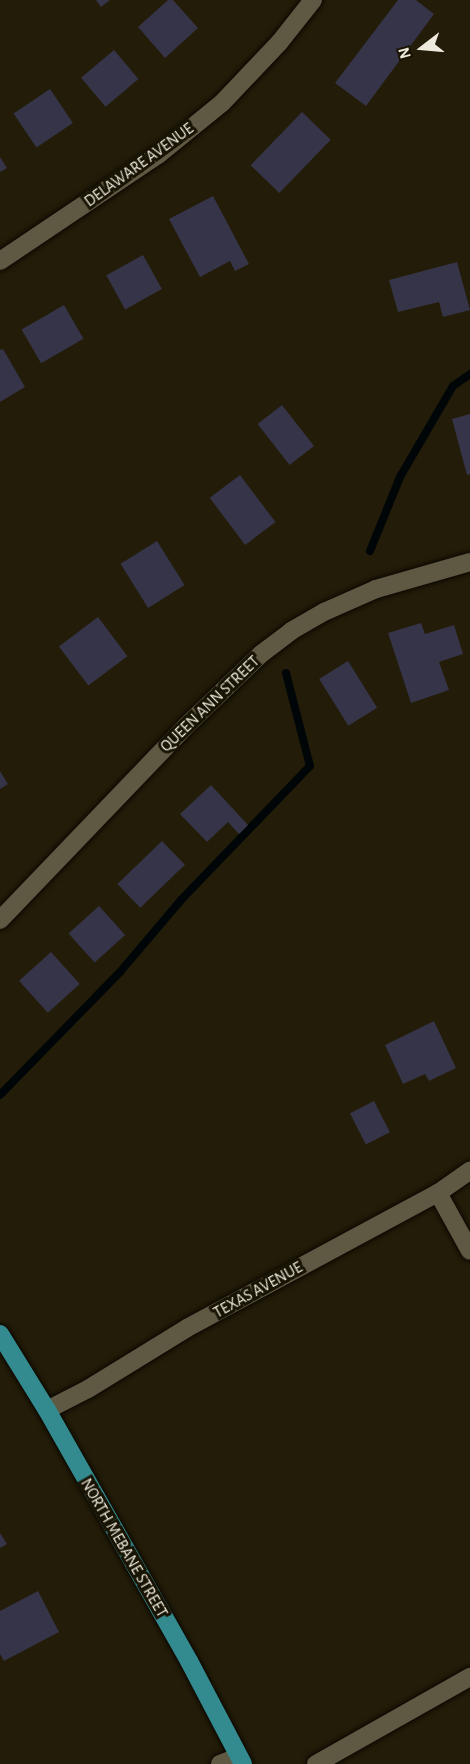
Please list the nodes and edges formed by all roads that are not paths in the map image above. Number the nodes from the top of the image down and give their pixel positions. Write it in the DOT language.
graph roads {
  1 [pos="313,0"];
  2 [pos="0,261"];
  3 [pos="470,562"];
  4 [pos="0,920"];
  5 [pos="470,1171"];
  6 [pos="438,1193"];
  7 [pos="470,1251"];
  8 [pos="0,1334"];
  9 [pos="47,1410"];
  10 [pos="470,1677"];
  11 [pos="241,1760"];
  12 [pos="220,1764"];
  13 [pos="316,1764"];
  1 -- 2 [label="street, DELAWARE AVENUE"];
  3 -- 4 [label="street, QUEEN ANN STREET"];
  5 -- 6 [label="street, TEXAS AVENUE"];
  6 -- 7 [label="street"];
  6 -- 9 [label="street, TEXAS AVENUE"];
  8 -- 9 [label="main road, NORTH MEBANE STREET"];
  9 -- 11 [label="main road, NORTH MEBANE STREET"];
  10 -- 13 [label="street"];
  11 -- 12 [label="street"];
}
